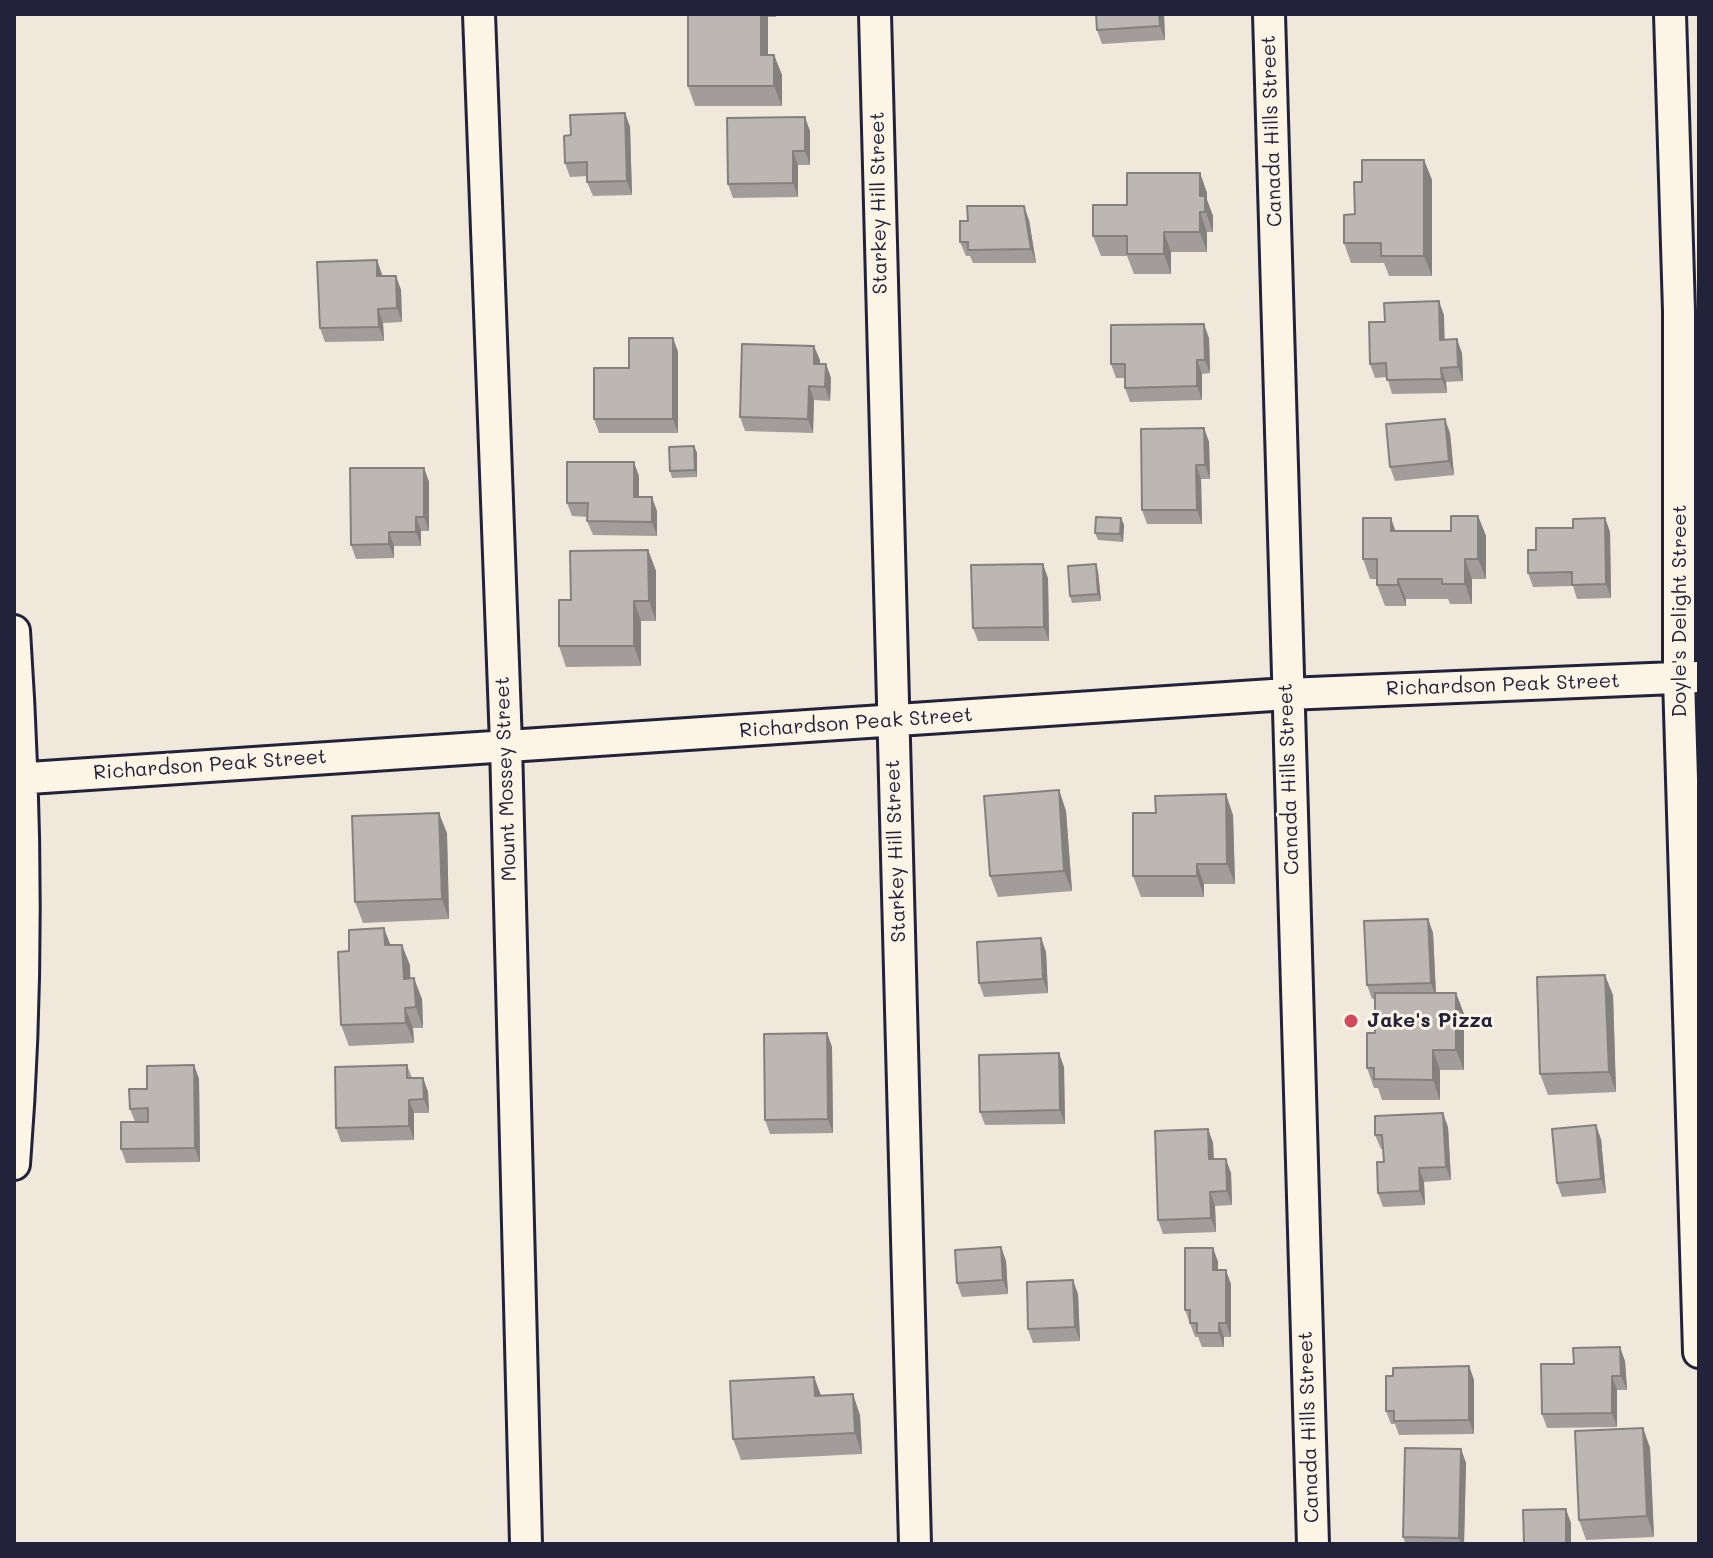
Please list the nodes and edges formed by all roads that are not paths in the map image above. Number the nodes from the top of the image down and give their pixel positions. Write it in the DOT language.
graph roads {
  1 [pos="479,14"];
  2 [pos="875,14"];
  3 [pos="1269,14"];
  4 [pos="1670,14"];
  5 [pos="14,631"];
  6 [pos="1689,678"];
  7 [pos="1287,694"];
  8 [pos="893,721"];
  9 [pos="506,744"];
  10 [pos="19,779"];
  11 [pos="14,1164"];
  12 [pos="1699,1352"];
  13 [pos="526,1544"];
  14 [pos="915,1544"];
  15 [pos="1313,1544"];
  1 -- 9 [label="street, Mount Mossey Street"];
  2 -- 8 [label="street, Starkey Hill Street"];
  3 -- 7 [label="street, Canada Hills Street"];
  4 -- 6 [label="street, Doyle's Delight Street"];
  5 -- 10 [label="street"];
  6 -- 7 [label="street, Richardson Peak Street"];
  6 -- 12 [label="street, Doyle's Delight Street"];
  7 -- 8 [label="street, Richardson Peak Street"];
  7 -- 15 [label="street, Canada Hills Street"];
  8 -- 9 [label="street, Richardson Peak Street"];
  8 -- 14 [label="street, Starkey Hill Street"];
  9 -- 10 [label="street, Richardson Peak Street"];
  9 -- 13 [label="street, Mount Mossey Street"];
  10 -- 11 [label="street"];
}
